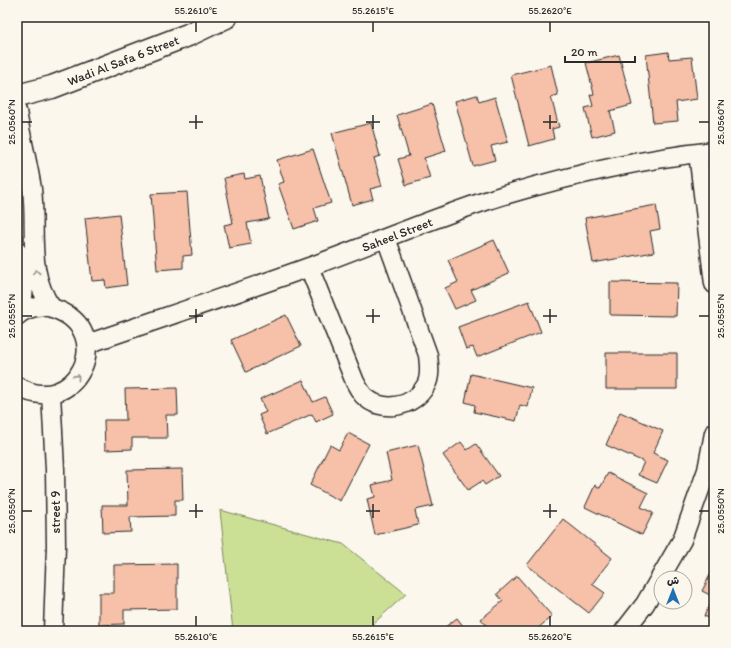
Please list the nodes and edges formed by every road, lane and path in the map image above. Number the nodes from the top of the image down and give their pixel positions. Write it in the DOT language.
graph roads {
  1 [pos="226,17"];
  2 [pos="17,96"];
  3 [pos="17,111"];
  4 [pos="19,137"];
  5 [pos="706,152"];
  6 [pos="386,238"];
  7 [pos="22,249"];
  8 [pos="309,267"];
  9 [pos="714,284"];
  10 [pos="52,308"];
  11 [pos="19,314"];
  12 [pos="87,344"];
  13 [pos="17,386"];
  14 [pos="51,394"];
  15 [pos="714,433"];
  16 [pos="53,631"];
  17 [pos="624,631"];
  1 -- 2 [label="street, Wadi Al Safa 6 Street"];
  3 -- 4 [label="street"];
  4 -- 7 [label="street"];
  5 -- 6 [label="street, Saheel Street"];
  5 -- 9 [label="street"];
  6 -- 8 [label="street, Saheel Street"];
  6 -- 8 [label="street"];
  10 -- 7 [label="street, one-way"];
  7 -- 11 [label="street"];
  8 -- 12 [label="street, Saheel Street"];
  10 -- 11 [label="street"];
  10 -- 12 [label="street"];
  14 -- 12 [label="street, one-way"];
  13 -- 14 [label="street"];
  14 -- 16 [label="street, street 9"];
  15 -- 17 [label="street"];
}
